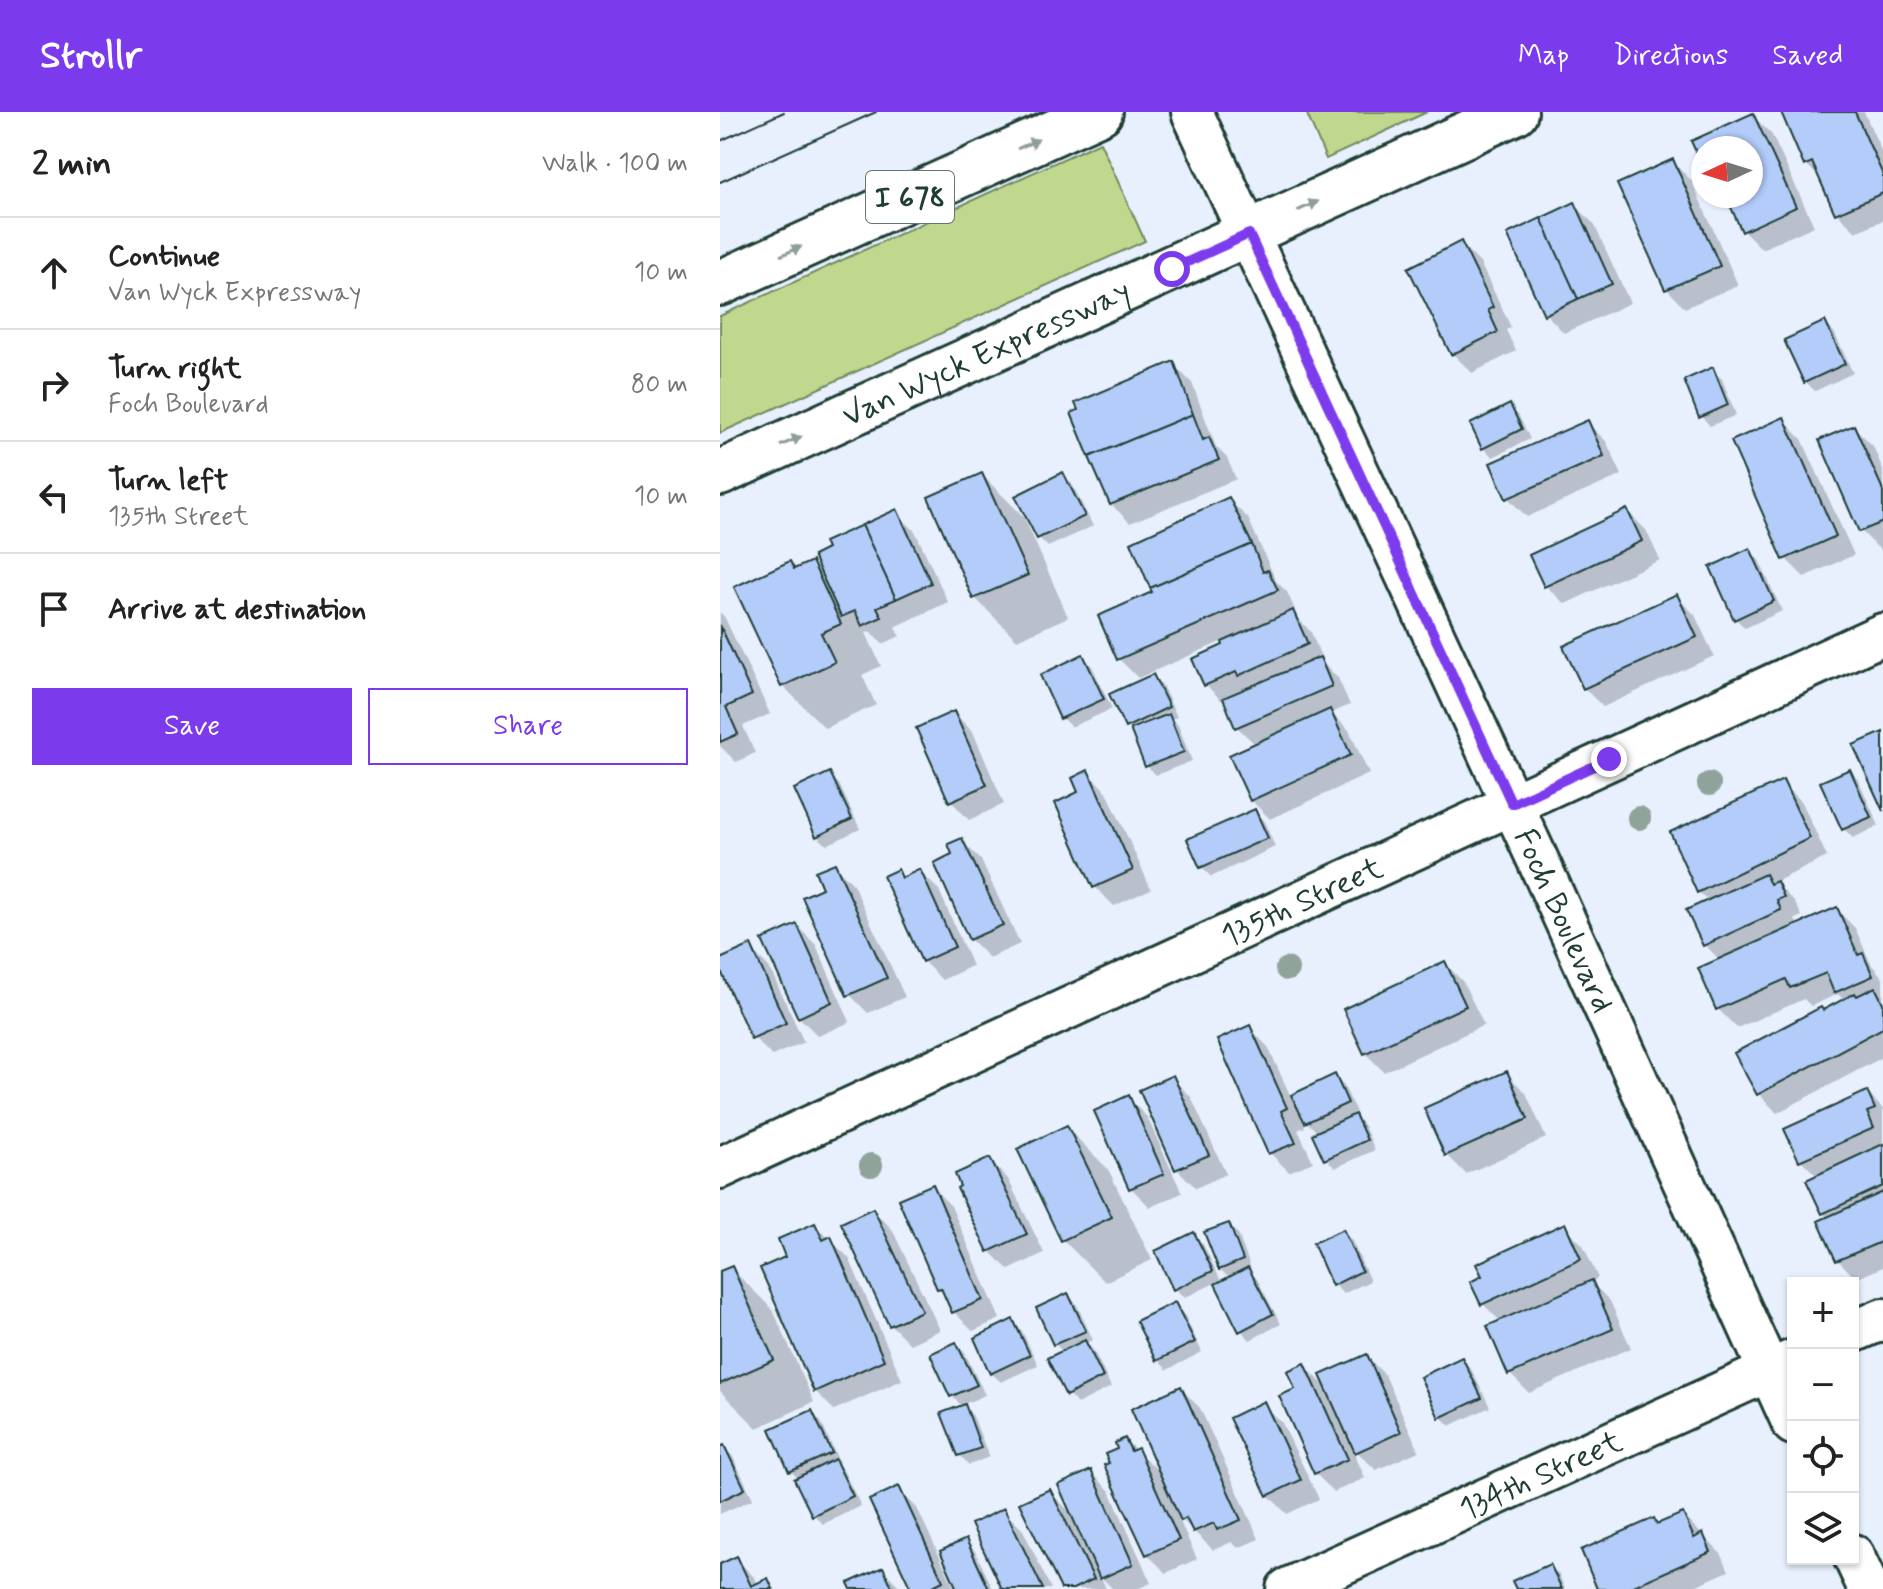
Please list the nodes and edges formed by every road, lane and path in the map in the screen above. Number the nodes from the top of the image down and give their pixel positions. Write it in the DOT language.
graph roads {
  1 [pos="1100,112"];
  2 [pos="1192,112"];
  3 [pos="1515,112"];
  4 [pos="1249,234"];
  5 [pos="720,283"];
  6 [pos="720,473"];
  7 [pos="1883,634"];
  8 [pos="1512,804"];
  9 [pos="720,1168"];
  10 [pos="1883,1319"];
  11 [pos="1859,1329"];
  12 [pos="1781,1365"];
  13 [pos="1792,1421"];
  14 [pos="1858,1565"];
  15 [pos="1287,1589"];
  16 [pos="1869,1589"];
  5 -- 1 [label="main road, I 678, one-way"];
  2 -- 4 [label="street, Foch Boulevard"];
  4 -- 3 [label="main road, Van Wyck Expressway, one-way"];
  6 -- 4 [label="main road, Van Wyck Expressway, one-way"];
  4 -- 8 [label="street, Foch Boulevard"];
  7 -- 8 [label="street, 135th Street"];
  8 -- 9 [label="street, 135th Street"];
  8 -- 12 [label="street, Foch Boulevard"];
  10 -- 11 [label="street"];
  12 -- 13 [label="street, Foch Boulevard"];
  12 -- 15 [label="street, 134th Street"];
  14 -- 16 [label="street"];
}
